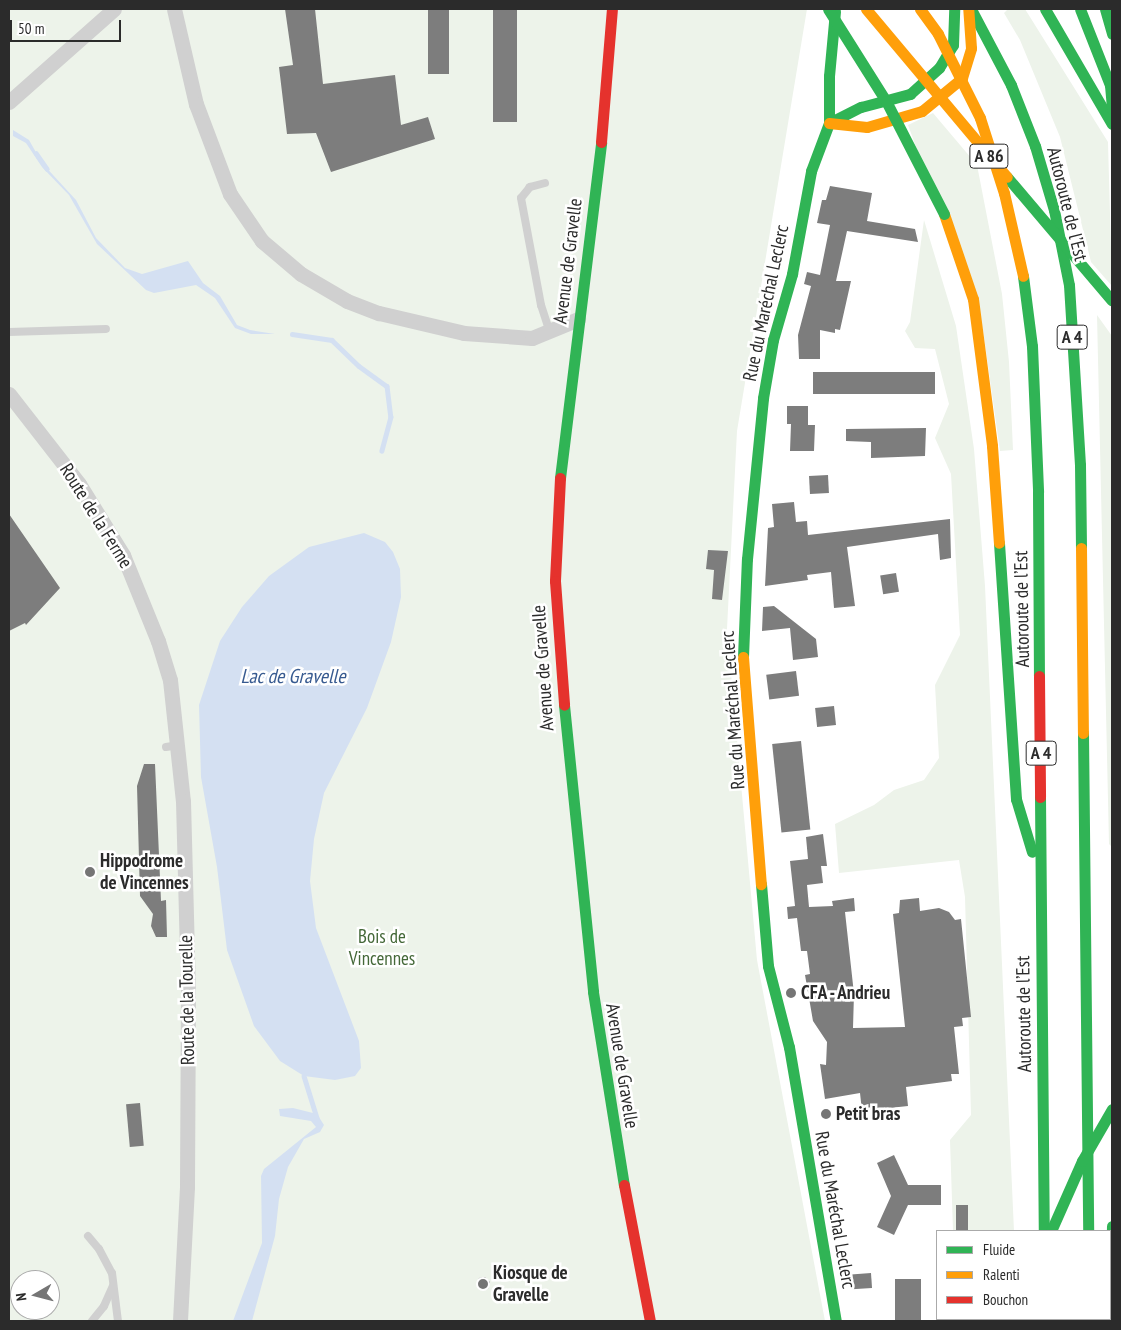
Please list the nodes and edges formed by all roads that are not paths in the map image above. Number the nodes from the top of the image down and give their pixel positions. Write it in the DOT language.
graph roads {
  1 [pos="114,9"];
  2 [pos="174,9"];
  3 [pos="612,9"];
  4 [pos="828,9"];
  5 [pos="836,9"];
  6 [pos="866,9"];
  7 [pos="920,9"];
  8 [pos="954,9"];
  9 [pos="970,9"];
  10 [pos="1045,9"];
  11 [pos="1080,9"];
  12 [pos="1105,9"];
  13 [pos="1112,34"];
  14 [pos="9,102"];
  15 [pos="1112,110"];
  16 [pos="829,123"];
  17 [pos="1112,124"];
  18 [pos="545,183"];
  19 [pos="1112,301"];
  20 [pos="578,319"];
  21 [pos="106,329"];
  22 [pos="9,332"];
  23 [pos="550,332"];
  24 [pos="9,394"];
  25 [pos="170,680"];
  26 [pos="1039,874"];
  27 [pos="1112,1109"];
  28 [pos="1112,1226"];
  29 [pos="1044,1230"];
  30 [pos="1051,1230"];
  31 [pos="1088,1230"];
  32 [pos="88,1236"];
  33 [pos="1111,1274"];
  34 [pos="114,1284"];
  35 [pos="92,1321"];
  36 [pos="118,1321"];
  37 [pos="180,1321"];
  38 [pos="650,1321"];
  39 [pos="836,1321"];
  1 -- 14 [label="street"];
  2 -- 23 [label="street"];
  3 -- 20 [label="main road, Avenue de Gravelle"];
  4 -- 26 [label="main road, bridge"];
  5 -- 16 [label="main road, Rue du Maréchal Leclerc"];
  6 -- 19 [label="main road, A 86, bridge"];
  7 -- 26 [label="main road, Autoroute de l’Est / A 4, bridge"];
  8 -- 16 [label="main road"];
  9 -- 16 [label="main road"];
  9 -- 31 [label="main road, Autoroute de l’Est / A 4"];
  10 -- 17 [label="main road"];
  11 -- 15 [label="main road"];
  12 -- 13 [label="main road"];
  16 -- 39 [label="main road, Rue du Maréchal Leclerc"];
  18 -- 23 [label="lane"];
  20 -- 23 [label="street"];
  20 -- 38 [label="main road, Avenue de Gravelle"];
  21 -- 22 [label="lane"];
  24 -- 25 [label="street, Route de la Ferme"];
  25 -- 37 [label="street, Route de la Tourelle"];
  26 -- 29 [label="main road, Autoroute de l’Est / A 4"];
  27 -- 30 [label="main road, bridge"];
  28 -- 33 [label="main road"];
  32 -- 34 [label="lane"];
  34 -- 35 [label="lane"];
  34 -- 36 [label="lane"];
}
